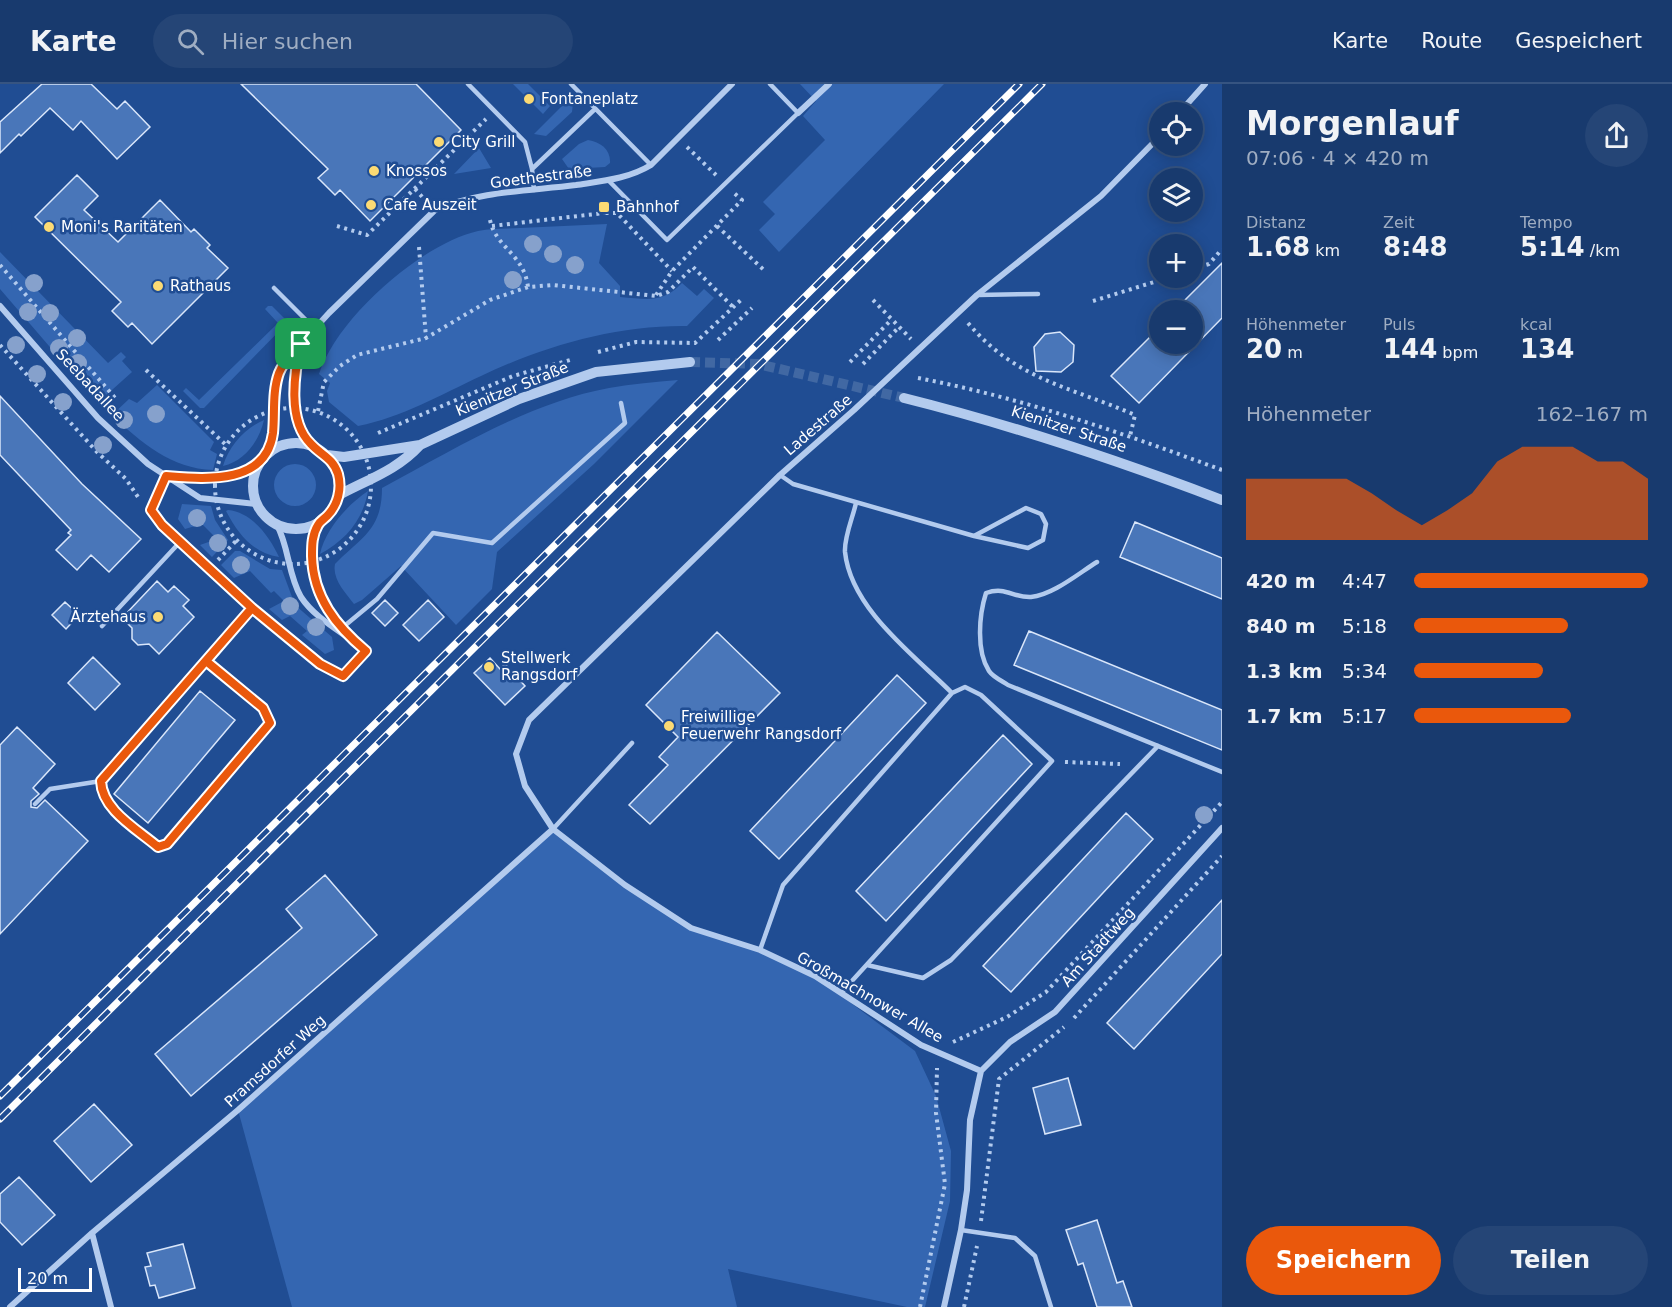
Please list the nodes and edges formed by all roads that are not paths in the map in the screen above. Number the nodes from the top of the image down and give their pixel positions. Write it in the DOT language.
graph roads {
  1 [pos="468,84"];
  2 [pos="571,84"];
  3 [pos="732,84"];
  4 [pos="770,84"];
  5 [pos="829,84"];
  6 [pos="1205,84"];
  7 [pos="1189,102"];
  8 [pos="596,109"];
  9 [pos="798,113"];
  10 [pos="1149,146"];
  11 [pos="651,165"];
  12 [pos="532,169"];
  13 [pos="609,181"];
  14 [pos="534,190"];
  15 [pos="274,288"];
  16 [pos="1038,294"];
  17 [pos="977,295"];
  18 [pos="0,306"];
  19 [pos="314,328"];
  20 [pos="301,344"];
  21 [pos="690,362"];
  22 [pos="904,398"];
  23 [pos="621,403"];
  24 [pos="312,445"];
  25 [pos="420,445"];
  26 [pos="268,453"];
  27 [pos="327,455"];
  28 [pos="259,464"];
  29 [pos="780,475"];
  30 [pos="166,476"];
  31 [pos="339,495"];
  32 [pos="1222,500"];
  33 [pos="856,503"];
  34 [pos="256,504"];
  35 [pos="319,523"];
  36 [pos="277,525"];
  37 [pos="974,536"];
  38 [pos="180,542"];
  39 [pos="1097,562"];
  40 [pos="252,608"];
  41 [pos="102,626"];
  42 [pos="342,628"];
  43 [pos="347,635"];
  44 [pos="366,651"];
  45 [pos="206,661"];
  46 [pos="952,693"];
  47 [pos="632,743"];
  48 [pos="1158,746"];
  49 [pos="516,754"];
  50 [pos="1222,772"];
  51 [pos="101,781"];
  52 [pos="35,804"];
  53 [pos="1222,828"];
  54 [pos="553,829"];
  55 [pos="760,950"];
  56 [pos="867,965"];
  57 [pos="840,993"];
  58 [pos="981,1071"];
  59 [pos="961,1230"];
  60 [pos="92,1233"];
  61 [pos="10,1307"];
  62 [pos="111,1307"];
  63 [pos="944,1307"];
  64 [pos="1051,1307"];
  1 -- 12 [label="lane"];
  2 -- 8 [label="lane"];
  3 -- 11 [label="street, Goethestraße"];
  4 -- 9 [label="lane"];
  5 -- 9 [label="street"];
  6 -- 7 [label="street"];
  8 -- 11 [label="lane"];
  8 -- 12 [label="lane"];
  9 -- 13 [label="lane"];
  10 -- 17 [label="street, Ladestraße"];
  11 -- 13 [label="street, Goethestraße"];
  12 -- 14 [label="lane"];
  13 -- 14 [label="street, Goethestraße"];
  14 -- 19 [label="street, Goethestraße"];
  15 -- 19 [label="lane"];
  16 -- 17 [label="lane"];
  17 -- 29 [label="street, Ladestraße"];
  18 -- 30 [label="street, Seebadallee"];
  19 -- 20 [label="street, Goethestraße"];
  20 -- 24 [label="street"];
  20 -- 26 [label="street, Goethestraße"];
  21 -- 25 [label="street, Kienitzer Straße"];
  22 -- 32 [label="street, Kienitzer Straße"];
  23 -- 42 [label="lane"];
  24 -- 26 [label="street"];
  24 -- 27 [label="street"];
  25 -- 27 [label="street, Kienitzer Straße"];
  25 -- 31 [label="street, Kienitzer Straße"];
  26 -- 28 [label="street"];
  27 -- 31 [label="street"];
  28 -- 30 [label="street"];
  28 -- 34 [label="street"];
  29 -- 33 [label="lane"];
  29 -- 49 [label="street, Ladestraße"];
  30 -- 34 [label="street, Seebadallee"];
  30 -- 38 [label="lane"];
  31 -- 35 [label="street"];
  33 -- 37 [label="lane"];
  33 -- 46 [label="lane"];
  34 -- 36 [label="street"];
  35 -- 36 [label="street"];
  35 -- 42 [label="street"];
  36 -- 43 [label="street"];
  37 -- 37 [label="lane"];
  38 -- 40 [label="lane"];
  38 -- 41 [label="lane"];
  39 -- 48 [label="lane"];
  40 -- 44 [label="lane"];
  40 -- 45 [label="lane"];
  42 -- 43 [label="street"];
  43 -- 44 [label="street"];
  45 -- 51 [label="lane"];
  45 -- 51 [label="lane"];
  46 -- 55 [label="lane"];
  46 -- 56 [label="lane"];
  47 -- 54 [label="lane"];
  48 -- 50 [label="lane"];
  48 -- 56 [label="lane"];
  49 -- 54 [label="street, Großmachnower Allee"];
  51 -- 52 [label="lane"];
  53 -- 58 [label="street, Am Stadtweg"];
  54 -- 55 [label="street, Großmachnower Allee"];
  54 -- 60 [label="street, Pramsdorfer Weg"];
  55 -- 57 [label="street, Großmachnower Allee"];
  56 -- 57 [label="lane"];
  57 -- 58 [label="street, Großmachnower Allee"];
  58 -- 59 [label="street"];
  59 -- 63 [label="street"];
  59 -- 64 [label="lane"];
  60 -- 61 [label="street, Pramsdorfer Weg"];
  60 -- 62 [label="street"];
}
